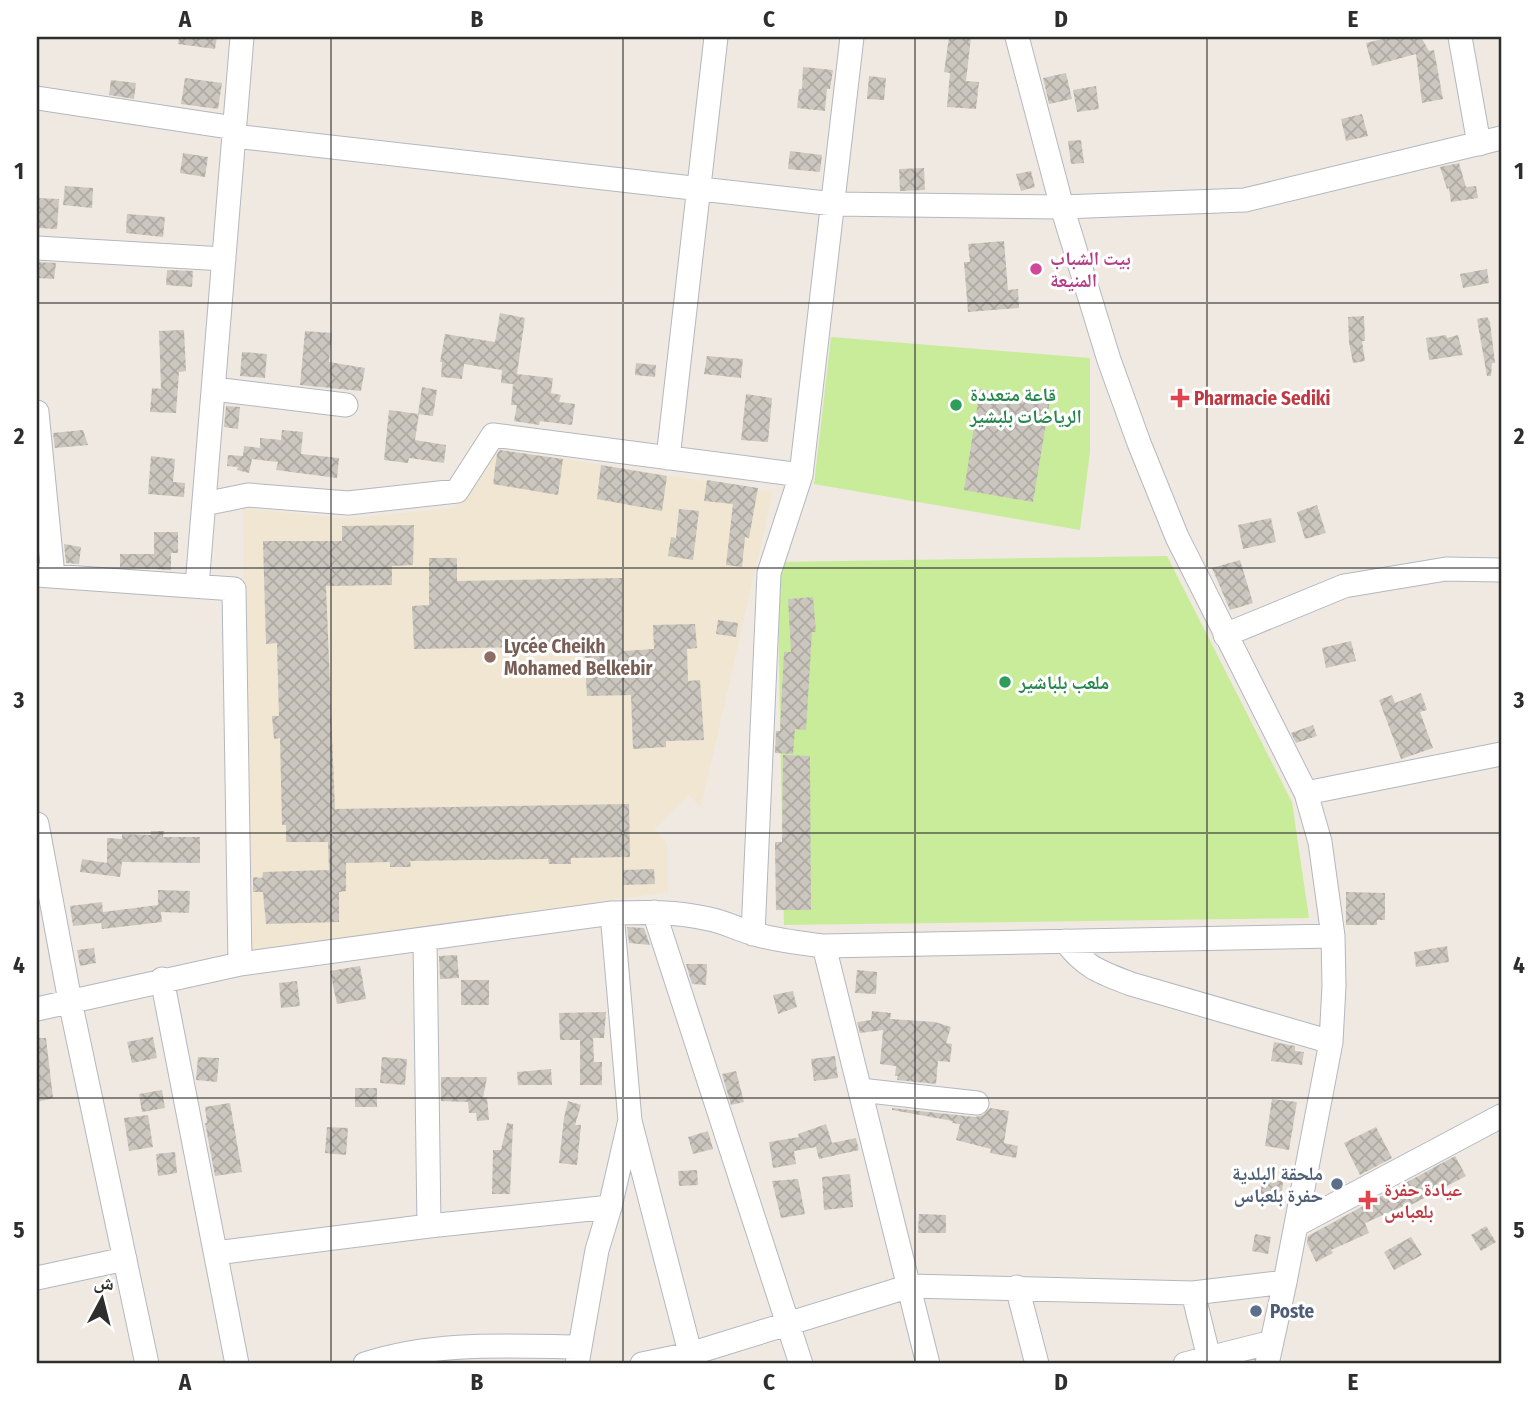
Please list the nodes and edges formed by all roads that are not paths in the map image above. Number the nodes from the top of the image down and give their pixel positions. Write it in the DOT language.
graph roads {
  1 [pos="242,37"];
  2 [pos="716,37"];
  3 [pos="852,37"];
  4 [pos="1017,37"];
  5 [pos="1460,37"];
  6 [pos="37,98"];
  7 [pos="235,132"];
  8 [pos="1490,141"];
  9 [pos="699,189"];
  10 [pos="834,204"];
  11 [pos="1062,207"];
  12 [pos="37,248"];
  13 [pos="224,259"];
  14 [pos="214,389"];
  15 [pos="346,405"];
  16 [pos="37,412"];
  17 [pos="668,458"];
  18 [pos="802,475"];
  19 [pos="204,504"];
  20 [pos="1501,570"];
  21 [pos="45,575"];
  22 [pos="197,586"];
  23 [pos="1225,635"];
  24 [pos="1501,754"];
  25 [pos="1306,793"];
  26 [pos="37,824"];
  27 [pos="654,912"];
  28 [pos="612,913"];
  29 [pos="753,934"];
  30 [pos="1333,936"];
  31 [pos="425,939"];
  32 [pos="1065,941"];
  33 [pos="824,946"];
  34 [pos="240,964"];
  35 [pos="162,979"];
  36 [pos="70,1001"];
  37 [pos="37,1009"];
  38 [pos="1331,1042"];
  39 [pos="860,1090"];
  40 [pos="977,1103"];
  41 [pos="1501,1116"];
  42 [pos="630,1121"];
  43 [pos="610,1206"];
  44 [pos="1296,1225"];
  45 [pos="429,1226"];
  46 [pos="216,1253"];
  47 [pos="125,1259"];
  48 [pos="37,1278"];
  49 [pos="1286,1282"];
  50 [pos="910,1286"];
  51 [pos="1017,1287"];
  52 [pos="1193,1293"];
  53 [pos="788,1324"];
  54 [pos="1270,1353"];
  55 [pos="579,1356"];
  56 [pos="1209,1358"];
  57 [pos="691,1359"];
  58 [pos="147,1364"];
  59 [pos="237,1364"];
  60 [pos="365,1364"];
  61 [pos="642,1364"];
  62 [pos="801,1364"];
  63 [pos="928,1364"];
  64 [pos="1037,1364"];
  65 [pos="1185,1364"];
  1 -- 7 [label="street"];
  2 -- 9 [label="street"];
  3 -- 10 [label="street"];
  4 -- 11 [label="street"];
  5 -- 8 [label="street"];
  6 -- 7 [label="street"];
  7 -- 9 [label="street"];
  7 -- 13 [label="street"];
  8 -- 11 [label="street"];
  9 -- 10 [label="street"];
  9 -- 17 [label="street"];
  10 -- 11 [label="street"];
  10 -- 18 [label="street"];
  11 -- 23 [label="street"];
  12 -- 13 [label="street"];
  13 -- 14 [label="street"];
  14 -- 15 [label="street"];
  14 -- 19 [label="street"];
  16 -- 21 [label="street"];
  17 -- 18 [label="street"];
  17 -- 19 [label="street"];
  18 -- 29 [label="street"];
  19 -- 22 [label="street"];
  20 -- 23 [label="street"];
  21 -- 22 [label="street"];
  22 -- 34 [label="street"];
  23 -- 25 [label="street"];
  24 -- 25 [label="street"];
  25 -- 30 [label="street"];
  26 -- 36 [label="street"];
  27 -- 28 [label="street"];
  27 -- 29 [label="street"];
  27 -- 53 [label="street"];
  28 -- 31 [label="street"];
  28 -- 42 [label="street"];
  29 -- 33 [label="street"];
  30 -- 32 [label="street"];
  30 -- 38 [label="street"];
  31 -- 34 [label="street"];
  31 -- 45 [label="street"];
  32 -- 33 [label="street"];
  32 -- 38 [label="street"];
  33 -- 39 [label="street"];
  34 -- 35 [label="street"];
  35 -- 36 [label="street"];
  35 -- 46 [label="street"];
  36 -- 37 [label="street"];
  36 -- 47 [label="street"];
  38 -- 44 [label="street"];
  39 -- 40 [label="street"];
  39 -- 50 [label="street"];
  41 -- 44 [label="street"];
  42 -- 43 [label="street"];
  42 -- 57 [label="street"];
  43 -- 45 [label="street"];
  43 -- 55 [label="street"];
  44 -- 49 [label="street"];
  45 -- 46 [label="street"];
  46 -- 59 [label="street"];
  47 -- 48 [label="street"];
  47 -- 58 [label="street"];
  49 -- 52 [label="street"];
  49 -- 54 [label="street"];
  50 -- 51 [label="street"];
  50 -- 53 [label="street"];
  50 -- 63 [label="street"];
  51 -- 52 [label="street"];
  51 -- 64 [label="street"];
  52 -- 56 [label="street"];
  53 -- 57 [label="street"];
  53 -- 62 [label="street"];
  54 -- 56 [label="street"];
  55 -- 60 [label="street"];
  56 -- 65 [label="street"];
  57 -- 61 [label="street"];
}
